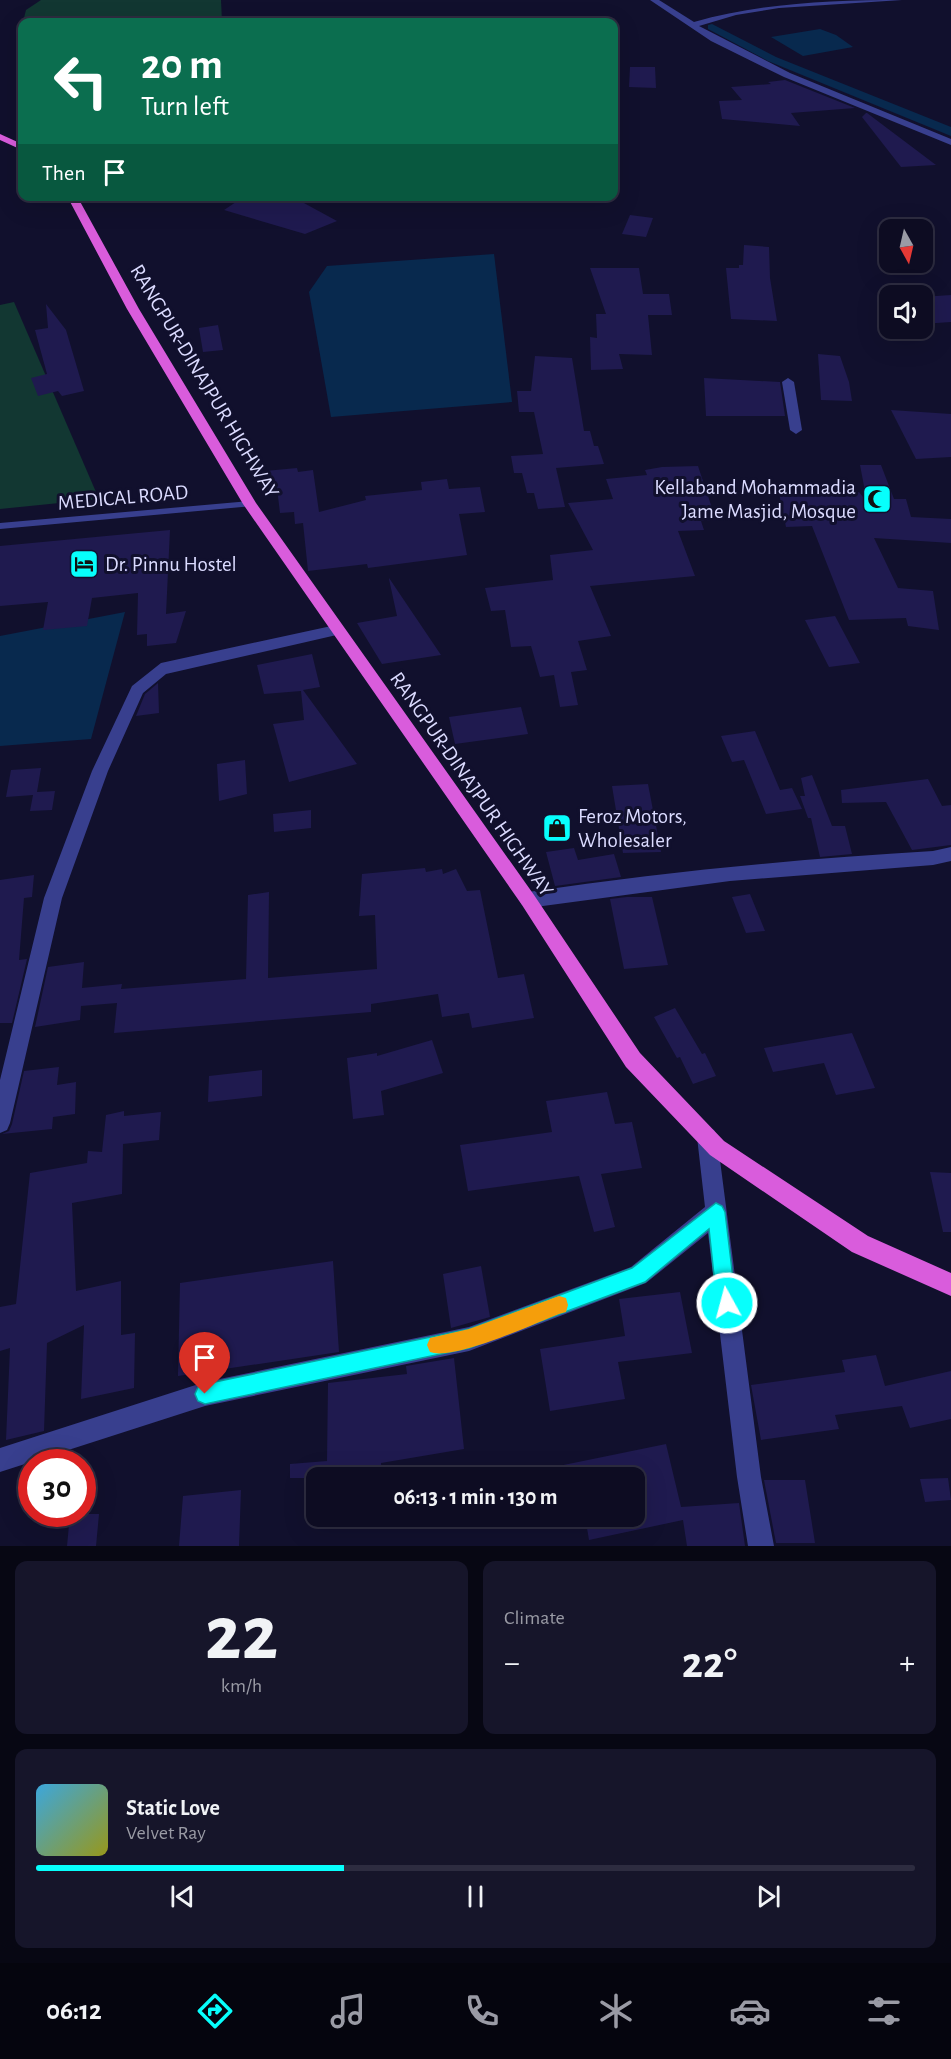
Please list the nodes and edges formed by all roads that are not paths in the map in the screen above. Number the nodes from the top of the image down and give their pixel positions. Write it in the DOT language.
graph roads {
  1 [pos="654,0"];
  2 [pos="898,0"];
  3 [pos="693,26"];
  4 [pos="0,136"];
  5 [pos="951,142"];
  6 [pos="18,145"];
  7 [pos="75,201"];
  8 [pos="788,382"];
  9 [pos="796,430"];
  10 [pos="250,504"];
  11 [pos="0,526"];
  12 [pos="336,630"];
  13 [pos="951,854"];
  14 [pos="528,900"];
  15 [pos="0,1123"];
  16 [pos="706,1137"];
  17 [pos="716,1212"];
  18 [pos="951,1284"];
  19 [pos="0,1460"];
  20 [pos="761,1546"];
  1 -- 3 [label="street"];
  2 -- 3 [label="street"];
  3 -- 5 [label="street"];
  4 -- 6 [label="highway"];
  7 -- 10 [label="highway, RANGPUR-DINAJPUR HIGHWAY"];
  8 -- 9 [label="street"];
  10 -- 11 [label="lane, MEDICAL ROAD"];
  10 -- 12 [label="highway, RANGPUR-DINAJPUR HIGHWAY"];
  12 -- 14 [label="highway, RANGPUR-DINAJPUR HIGHWAY"];
  12 -- 15 [label="street"];
  13 -- 14 [label="street"];
  14 -- 16 [label="highway, RANGPUR-DINAJPUR HIGHWAY"];
  16 -- 17 [label="street"];
  16 -- 18 [label="highway, RANGPUR-DINAJPUR HIGHWAY"];
  17 -- 19 [label="street"];
  17 -- 20 [label="street"];
}
